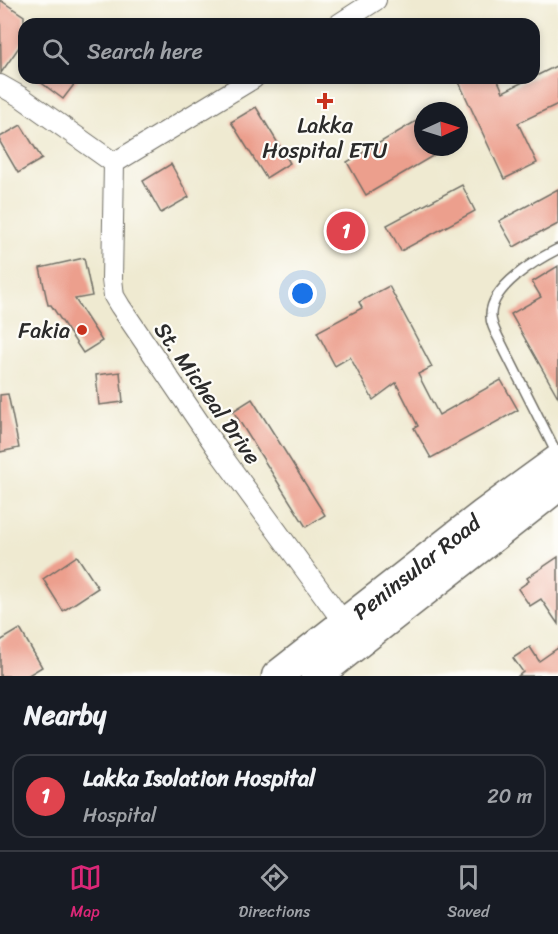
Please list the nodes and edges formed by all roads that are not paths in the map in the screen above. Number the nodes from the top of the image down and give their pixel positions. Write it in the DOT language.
graph roads {
  1 [pos="376,0"];
  2 [pos="348,18"];
  3 [pos="244,84"];
  4 [pos="0,85"];
  5 [pos="114,163"];
  6 [pos="558,249"];
  7 [pos="558,458"];
  8 [pos="558,486"];
  9 [pos="344,623"];
  10 [pos="278,676"];
  11 [pos="316,676"];
  1 -- 2 [label="street"];
  3 -- 5 [label="street"];
  4 -- 5 [label="street"];
  5 -- 9 [label="street, St. Micheal Drive"];
  6 -- 7 [label="lane"];
  7 -- 9 [label="main road, Peninsular Road"];
  8 -- 11 [label="main road, Peninsular Road"];
  9 -- 10 [label="main road, Peninsular Road"];
}
